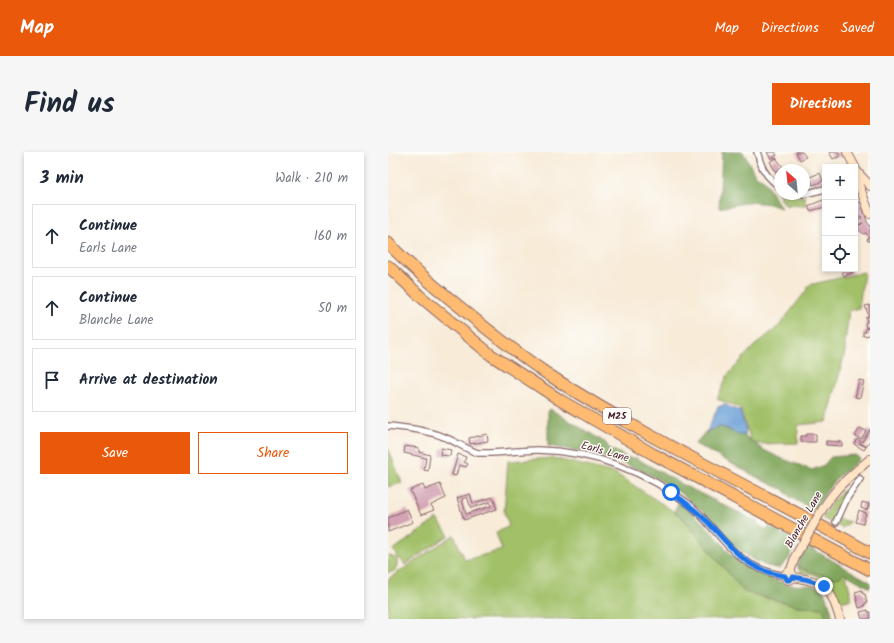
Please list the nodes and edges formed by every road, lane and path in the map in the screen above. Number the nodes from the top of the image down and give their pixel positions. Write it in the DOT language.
graph roads {
  1 [pos="757,152"];
  2 [pos="847,152"];
  3 [pos="853,164"];
  4 [pos="858,177"];
  5 [pos="774,182"];
  6 [pos="858,183"];
  7 [pos="870,186"];
  8 [pos="822,189"];
  9 [pos="810,192"];
  10 [pos="870,214"];
  11 [pos="388,242"];
  12 [pos="388,266"];
  13 [pos="388,426"];
  14 [pos="870,460"];
  15 [pos="860,479"];
  16 [pos="842,482"];
  17 [pos="852,490"];
  18 [pos="836,522"];
  19 [pos="870,553"];
  20 [pos="870,570"];
  21 [pos="789,575"];
  22 [pos="840,619"];
  1 -- 5 [label="street"];
  2 -- 3 [label="street"];
  4 -- 7 [label="street"];
  6 -- 10 [label="street"];
  8 -- 9 [label="street"];
  11 -- 19 [label="highway, M25"];
  12 -- 20 [label="highway, M25"];
  13 -- 21 [label="street, Earls Lane"];
  14 -- 16 [label="street, Blanche Lane"];
  15 -- 17 [label="street"];
  16 -- 17 [label="street"];
  16 -- 21 [label="street, Blanche Lane, bridge"];
  17 -- 18 [label="street"];
  21 -- 22 [label="street"];
}
